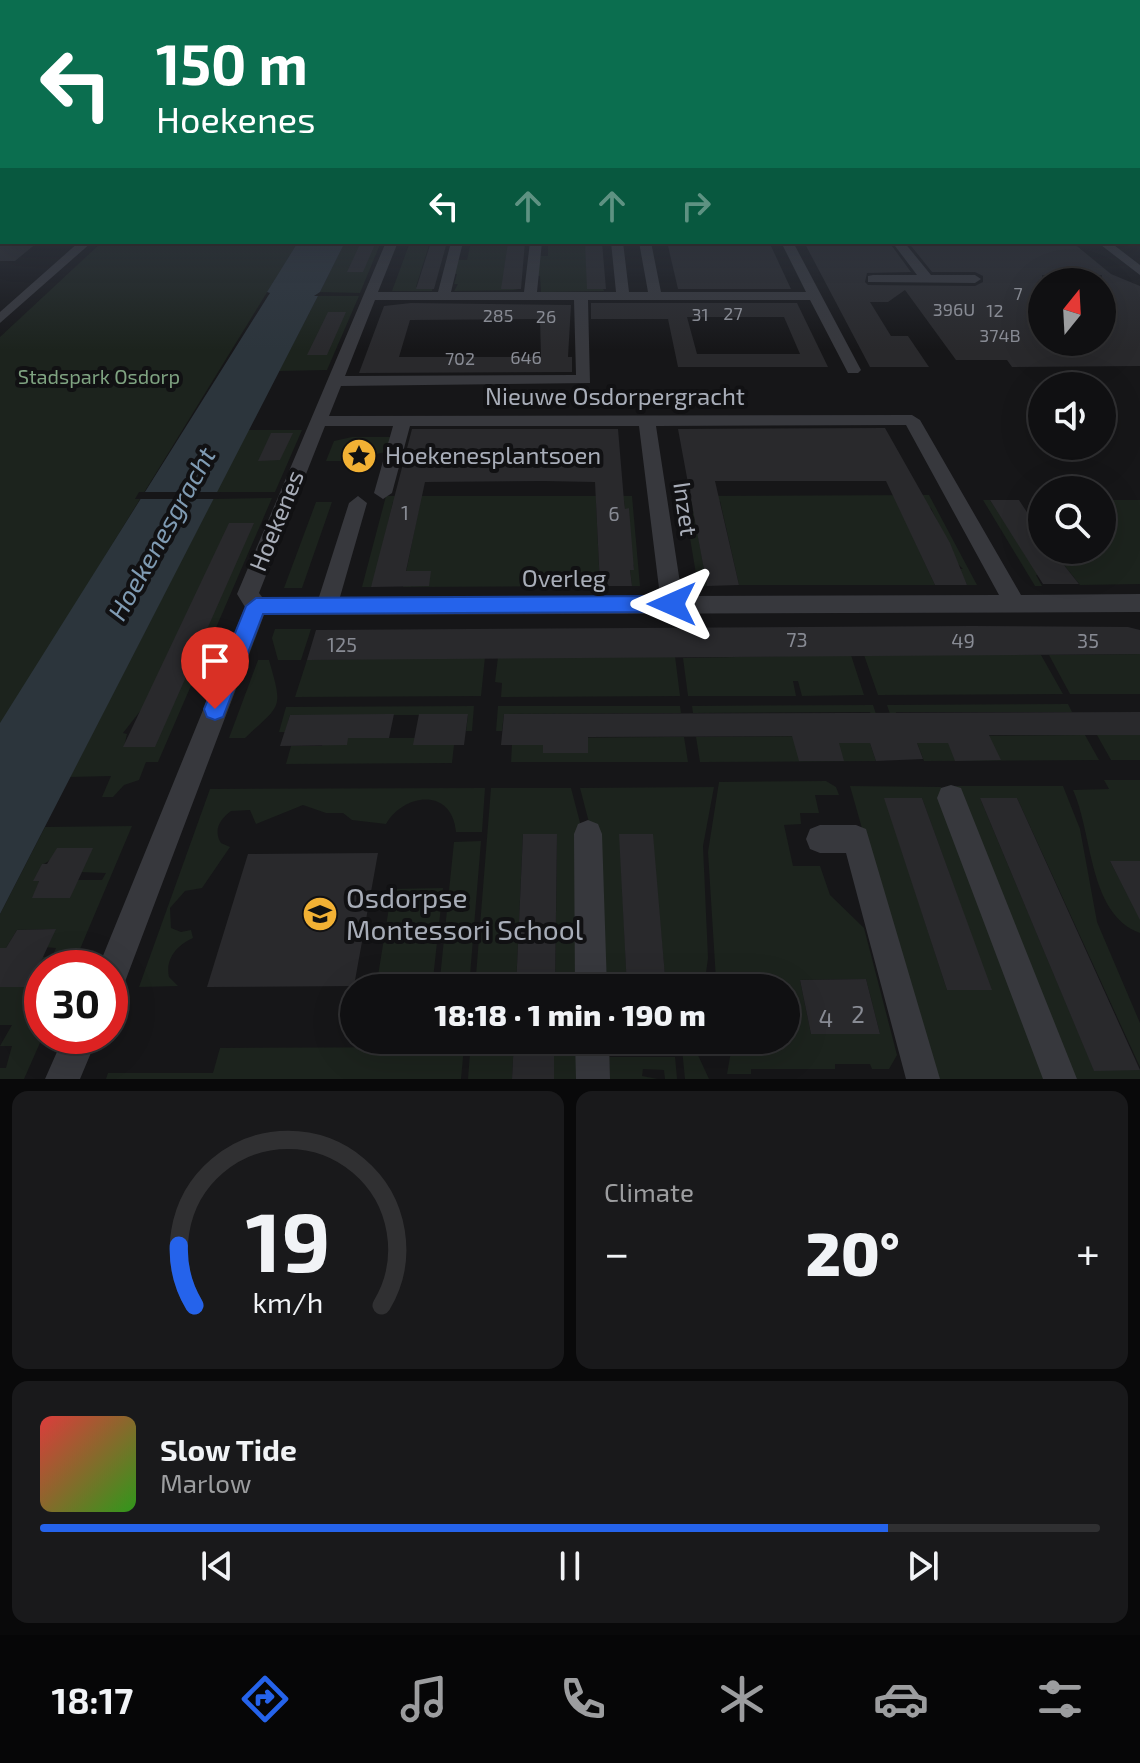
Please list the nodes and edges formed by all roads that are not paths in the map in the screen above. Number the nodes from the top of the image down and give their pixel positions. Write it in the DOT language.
graph roads {
  1 [pos="70,249"];
  2 [pos="78,249"];
  3 [pos="389,249"];
  4 [pos="455,249"];
  5 [pos="535,249"];
  6 [pos="618,249"];
  7 [pos="646,249"];
  8 [pos="791,249"];
  9 [pos="904,249"];
  10 [pos="1112,249"];
  11 [pos="1140,271"];
  12 [pos="873,279"];
  13 [pos="927,279"];
  14 [pos="975,279"];
  15 [pos="370,296"];
  16 [pos="530,296"];
  17 [pos="581,296"];
  18 [pos="623,296"];
  19 [pos="655,296"];
  20 [pos="815,296"];
  21 [pos="443,297"];
  22 [pos="0,310"];
  23 [pos="0,319"];
  24 [pos="853,370"];
  25 [pos="334,381"];
  26 [pos="647,420"];
  27 [pos="318,421"];
  28 [pos="403,421"];
  29 [pos="383,493"];
  30 [pos="358,503"];
  31 [pos="1015,603"];
  32 [pos="1140,603"];
  33 [pos="672,604"];
  34 [pos="327,605"];
  35 [pos="256,606"];
  36 [pos="951,798"];
  37 [pos="588,834"];
  38 [pos="820,839"];
  39 [pos="121,950"];
  40 [pos="591,974"];
  41 [pos="73,1054"];
  42 [pos="592,1054"];
  43 [pos="62,1079"];
  44 [pos="593,1079"];
  45 [pos="923,1079"];
  46 [pos="1060,1079"];
  1 -- 22 [label="street"];
  2 -- 23 [label="street"];
  3 -- 15 [label="street, Hoekenes"];
  4 -- 21 [label="street"];
  5 -- 16 [label="street"];
  6 -- 18 [label="street"];
  7 -- 19 [label="street"];
  8 -- 20 [label="street"];
  9 -- 13 [label="street"];
  10 -- 11 [label="street"];
  12 -- 13 [label="street"];
  13 -- 14 [label="street"];
  15 -- 21 [label="street"];
  15 -- 25 [label="street, Hoekenes"];
  16 -- 17 [label="street"];
  16 -- 21 [label="street"];
  17 -- 18 [label="street"];
  17 -- 25 [label="street, Nieuwe Osdorpergracht"];
  18 -- 19 [label="street"];
  19 -- 20 [label="street"];
  20 -- 24 [label="street"];
  25 -- 27 [label="street, Hoekenes"];
  26 -- 28 [label="street, Nieuwe Osdorpergracht"];
  26 -- 31 [label="street, Nieuwe Osdorpergracht"];
  26 -- 33 [label="street, Inzet"];
  27 -- 28 [label="street, Nieuwe Osdorpergracht"];
  27 -- 35 [label="street, Hoekenes"];
  28 -- 29 [label="street"];
  30 -- 34 [label="street"];
  31 -- 32 [label="street, Overleg"];
  31 -- 33 [label="street, Overleg"];
  33 -- 34 [label="street, Overleg"];
  34 -- 35 [label="street, Overleg"];
  35 -- 39 [label="street, Hoekenes"];
  36 -- 46 [label="street"];
  37 -- 40 [label="street"];
  38 -- 45 [label="street"];
  41 -- 43 [label="street"];
  42 -- 44 [label="street"];
}
